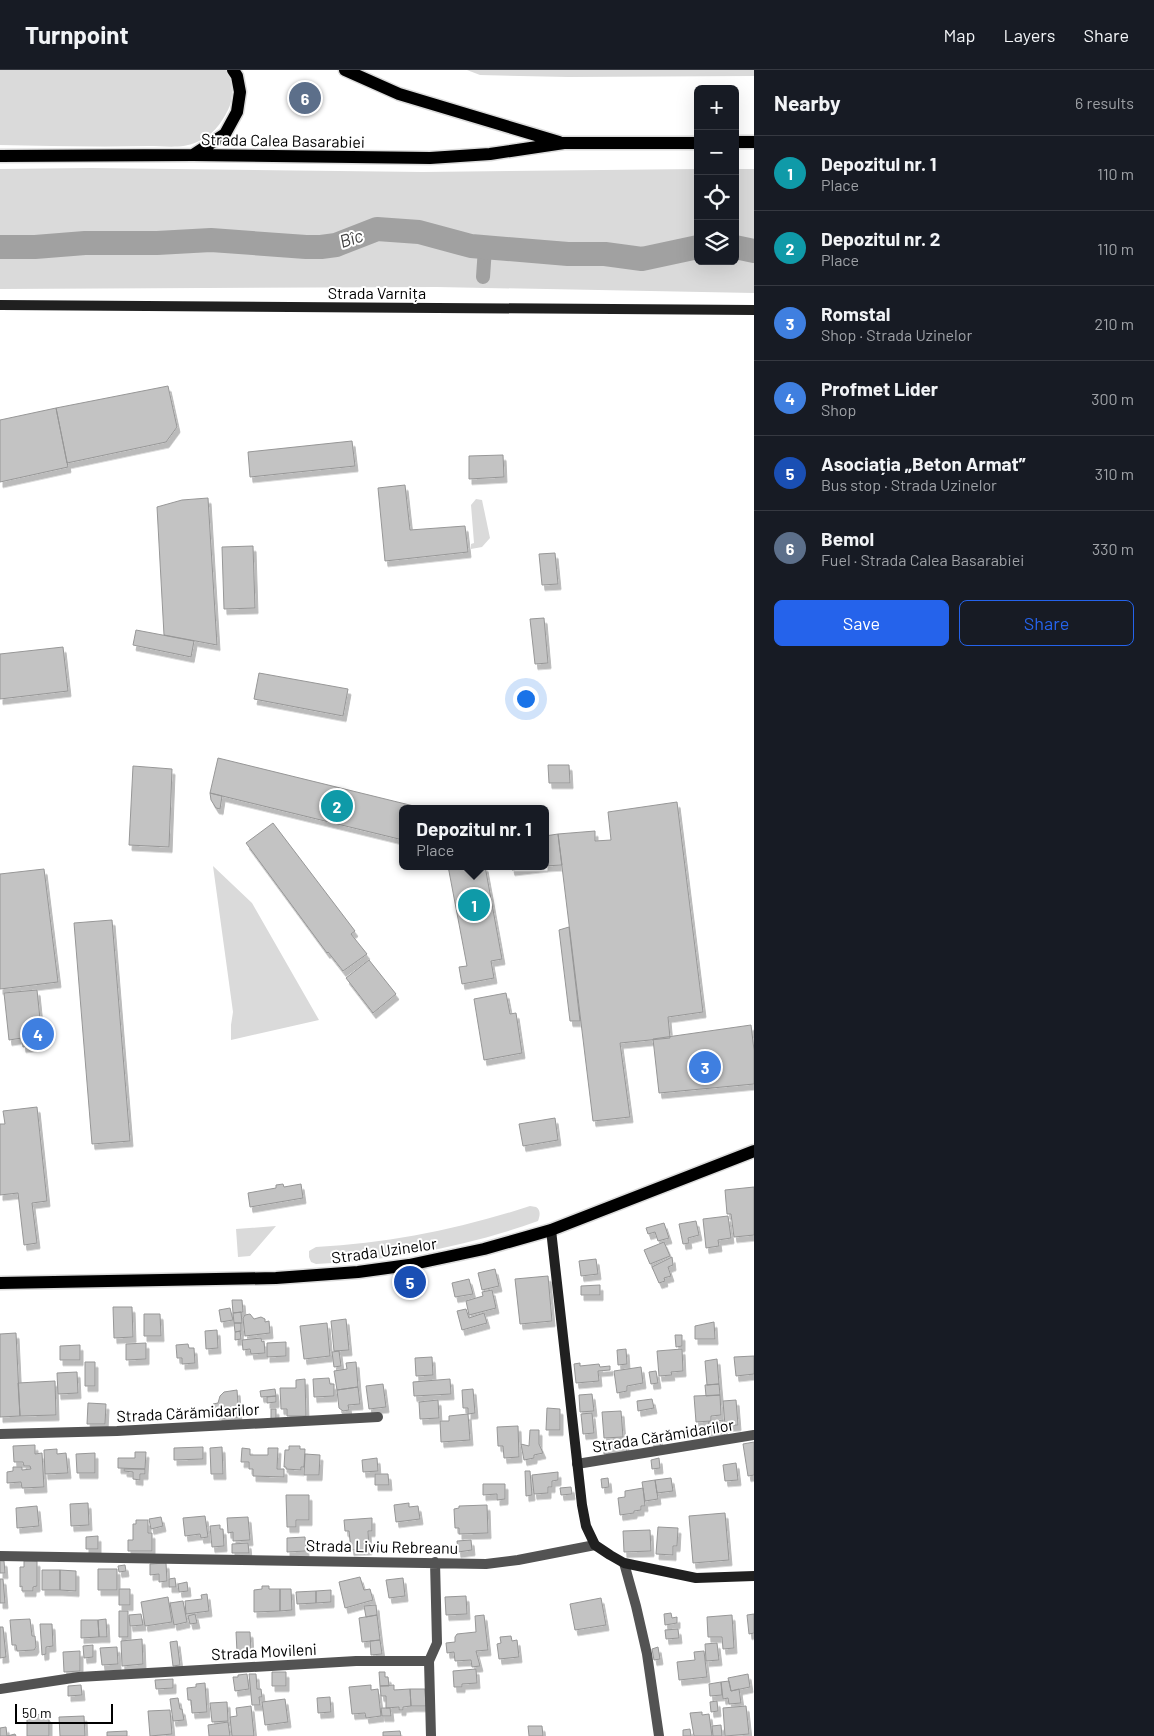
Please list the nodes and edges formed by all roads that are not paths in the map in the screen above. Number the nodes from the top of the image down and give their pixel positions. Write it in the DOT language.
graph roads {
  1 [pos="233,70"];
  2 [pos="346,70"];
  3 [pos="739,142"];
  4 [pos="754,142"];
  5 [pos="564,143"];
  6 [pos="694,143"];
  7 [pos="193,155"];
  8 [pos="0,156"];
  9 [pos="0,305"];
  10 [pos="754,310"];
  11 [pos="754,1151"];
  12 [pos="551,1230"];
  13 [pos="0,1283"];
  14 [pos="378,1417"];
  15 [pos="0,1434"];
  16 [pos="754,1435"];
  17 [pos="577,1464"];
  18 [pos="595,1544"];
  19 [pos="0,1556"];
  20 [pos="435,1562"];
  21 [pos="624,1563"];
  22 [pos="754,1576"];
  23 [pos="429,1662"];
  24 [pos="0,1689"];
  25 [pos="431,1736"];
  26 [pos="659,1736"];
  1 -- 7 [label="main road"];
  2 -- 5 [label="main road, Strada Calea Basarabiei"];
  3 -- 4 [label="main road"];
  5 -- 6 [label="main road, Strada Calea Basarabiei"];
  5 -- 7 [label="main road, Strada Calea Basarabiei"];
  7 -- 8 [label="main road, Strada Calea Basarabiei"];
  9 -- 10 [label="street, Strada Varnița"];
  11 -- 12 [label="main road, Strada Uzinelor"];
  12 -- 13 [label="main road, Strada Uzinelor"];
  12 -- 17 [label="street"];
  14 -- 15 [label="street, Strada Cărămidarilor"];
  16 -- 17 [label="street, Strada Cărămidarilor"];
  17 -- 18 [label="street"];
  18 -- 20 [label="street, Strada Liviu Rebreanu"];
  18 -- 21 [label="street"];
  19 -- 20 [label="street, Strada Liviu Rebreanu"];
  20 -- 23 [label="street"];
  21 -- 22 [label="street"];
  21 -- 26 [label="street"];
  23 -- 24 [label="street, Strada Movileni"];
  23 -- 25 [label="street"];
}
